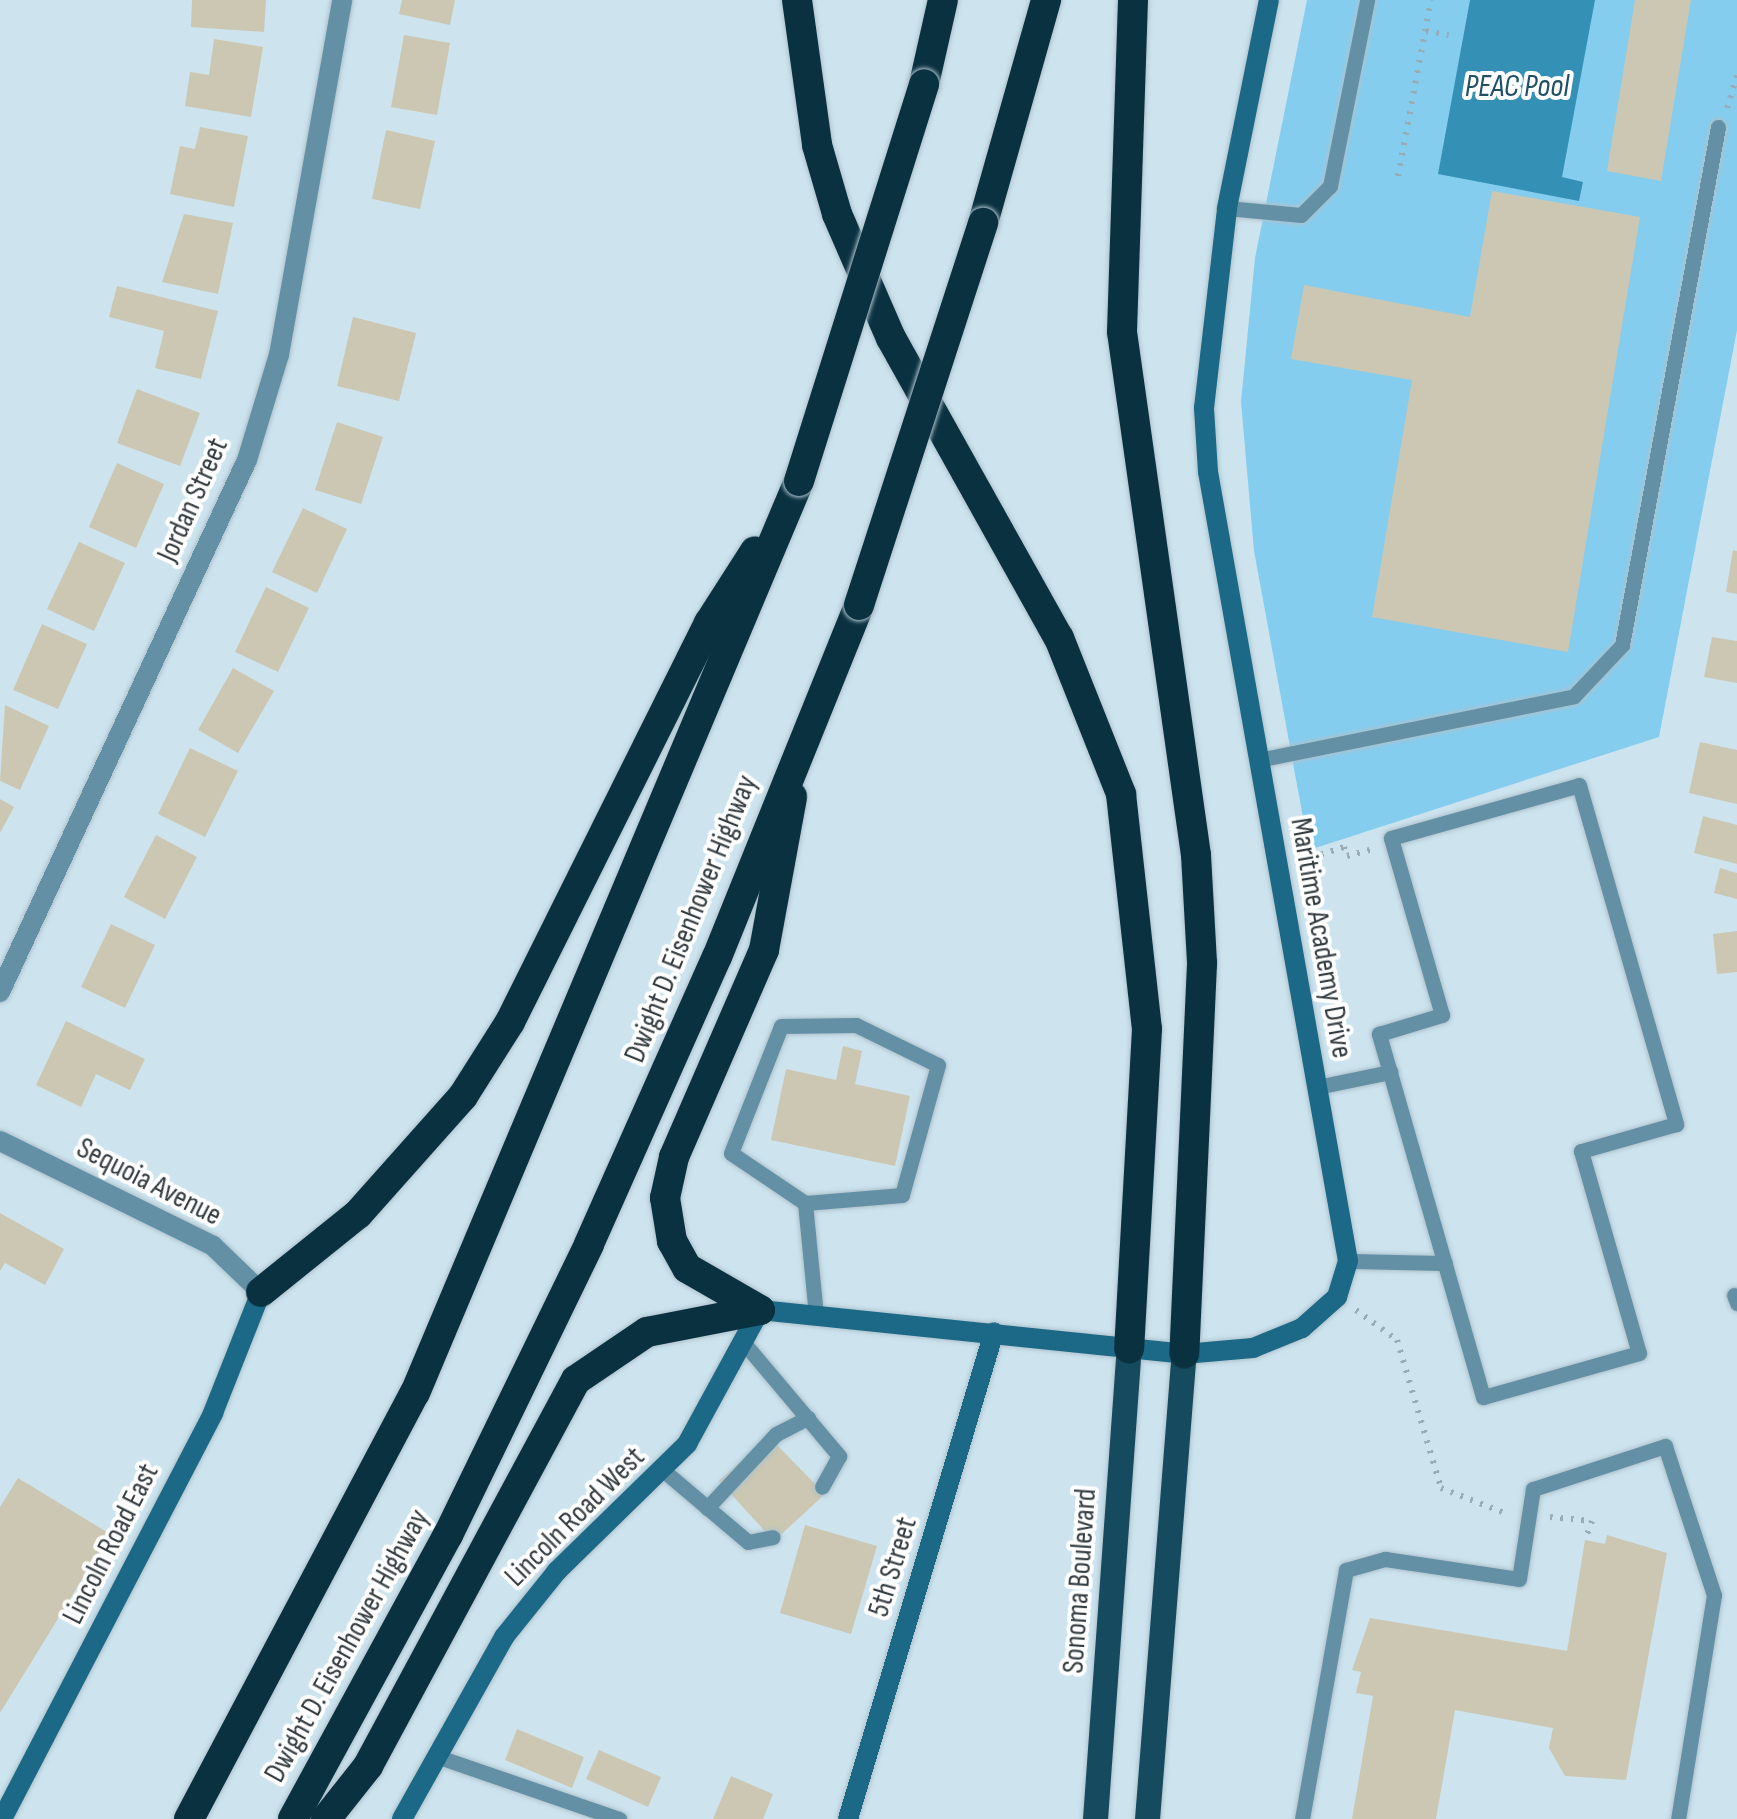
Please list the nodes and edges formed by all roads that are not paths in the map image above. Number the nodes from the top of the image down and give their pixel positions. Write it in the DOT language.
graph roads {
  1 [pos="342,0"];
  2 [pos="797,0"];
  3 [pos="943,0"];
  4 [pos="1046,0"];
  5 [pos="1133,0"];
  6 [pos="1269,0"];
  7 [pos="1367,0"];
  8 [pos="1718,127"];
  9 [pos="1227,208"];
  10 [pos="799,481"];
  11 [pos="807,718"];
  12 [pos="1258,760"];
  13 [pos="0,992"];
  14 [pos="1390,1072"];
  15 [pos="1318,1086"];
  16 [pos="0,1141"];
  17 [pos="805,1203"];
  18 [pos="1348,1260"];
  19 [pos="1445,1263"];
  20 [pos="261,1292"];
  21 [pos="760,1310"];
  22 [pos="816,1315"];
  23 [pos="994,1332"];
  24 [pos="744,1343"];
  25 [pos="1130,1348"];
  26 [pos="1184,1354"];
  27 [pos="808,1418"];
  28 [pos="664,1471"];
  29 [pos="822,1487"];
  30 [pos="708,1508"];
  31 [pos="772,1538"];
  32 [pos="436,1756"];
  33 [pos="2,1819"];
  34 [pos="189,1819"];
  35 [pos="292,1819"];
  36 [pos="326,1819"];
  37 [pos="402,1819"];
  38 [pos="619,1819"];
  39 [pos="848,1819"];
  40 [pos="1095,1819"];
  41 [pos="1147,1819"];
  42 [pos="1302,1819"];
  43 [pos="1678,1819"];
  1 -- 13 [label="street, Jordan Street"];
  2 -- 25 [label="highway"];
  3 -- 10 [label="highway, Dwight D. Eisenhower Highway, bridge"];
  4 -- 11 [label="highway, Dwight D. Eisenhower Highway, bridge"];
  5 -- 26 [label="highway"];
  6 -- 9 [label="street, Maritime Academy Drive"];
  7 -- 9 [label="lane"];
  8 -- 12 [label="lane"];
  9 -- 12 [label="street, Maritime Academy Drive"];
  10 -- 20 [label="highway"];
  10 -- 34 [label="highway, Dwight D. Eisenhower Highway"];
  11 -- 21 [label="highway"];
  11 -- 35 [label="highway, Dwight D. Eisenhower Highway"];
  12 -- 15 [label="street, Maritime Academy Drive"];
  14 -- 15 [label="lane"];
  14 -- 19 [label="lane"];
  14 -- 19 [label="lane"];
  15 -- 18 [label="street, Maritime Academy Drive"];
  16 -- 20 [label="street, Sequoia Avenue"];
  17 -- 17 [label="lane"];
  17 -- 22 [label="lane"];
  18 -- 19 [label="lane"];
  18 -- 26 [label="street, Maritime Academy Drive"];
  20 -- 33 [label="street, Lincoln Road East"];
  21 -- 22 [label="street"];
  21 -- 24 [label="street, Lincoln Road West"];
  21 -- 36 [label="highway"];
  22 -- 23 [label="street"];
  23 -- 25 [label="street"];
  23 -- 39 [label="street, 5th Street"];
  24 -- 27 [label="lane"];
  24 -- 28 [label="street, Lincoln Road West"];
  25 -- 26 [label="street"];
  25 -- 40 [label="main road, Sonoma Boulevard"];
  26 -- 41 [label="main road"];
  27 -- 29 [label="lane"];
  27 -- 30 [label="lane"];
  28 -- 30 [label="lane"];
  28 -- 32 [label="street, Lincoln Road West"];
  30 -- 31 [label="lane"];
  32 -- 37 [label="street, Lincoln Road West"];
  32 -- 38 [label="lane"];
  42 -- 43 [label="lane"];
}
